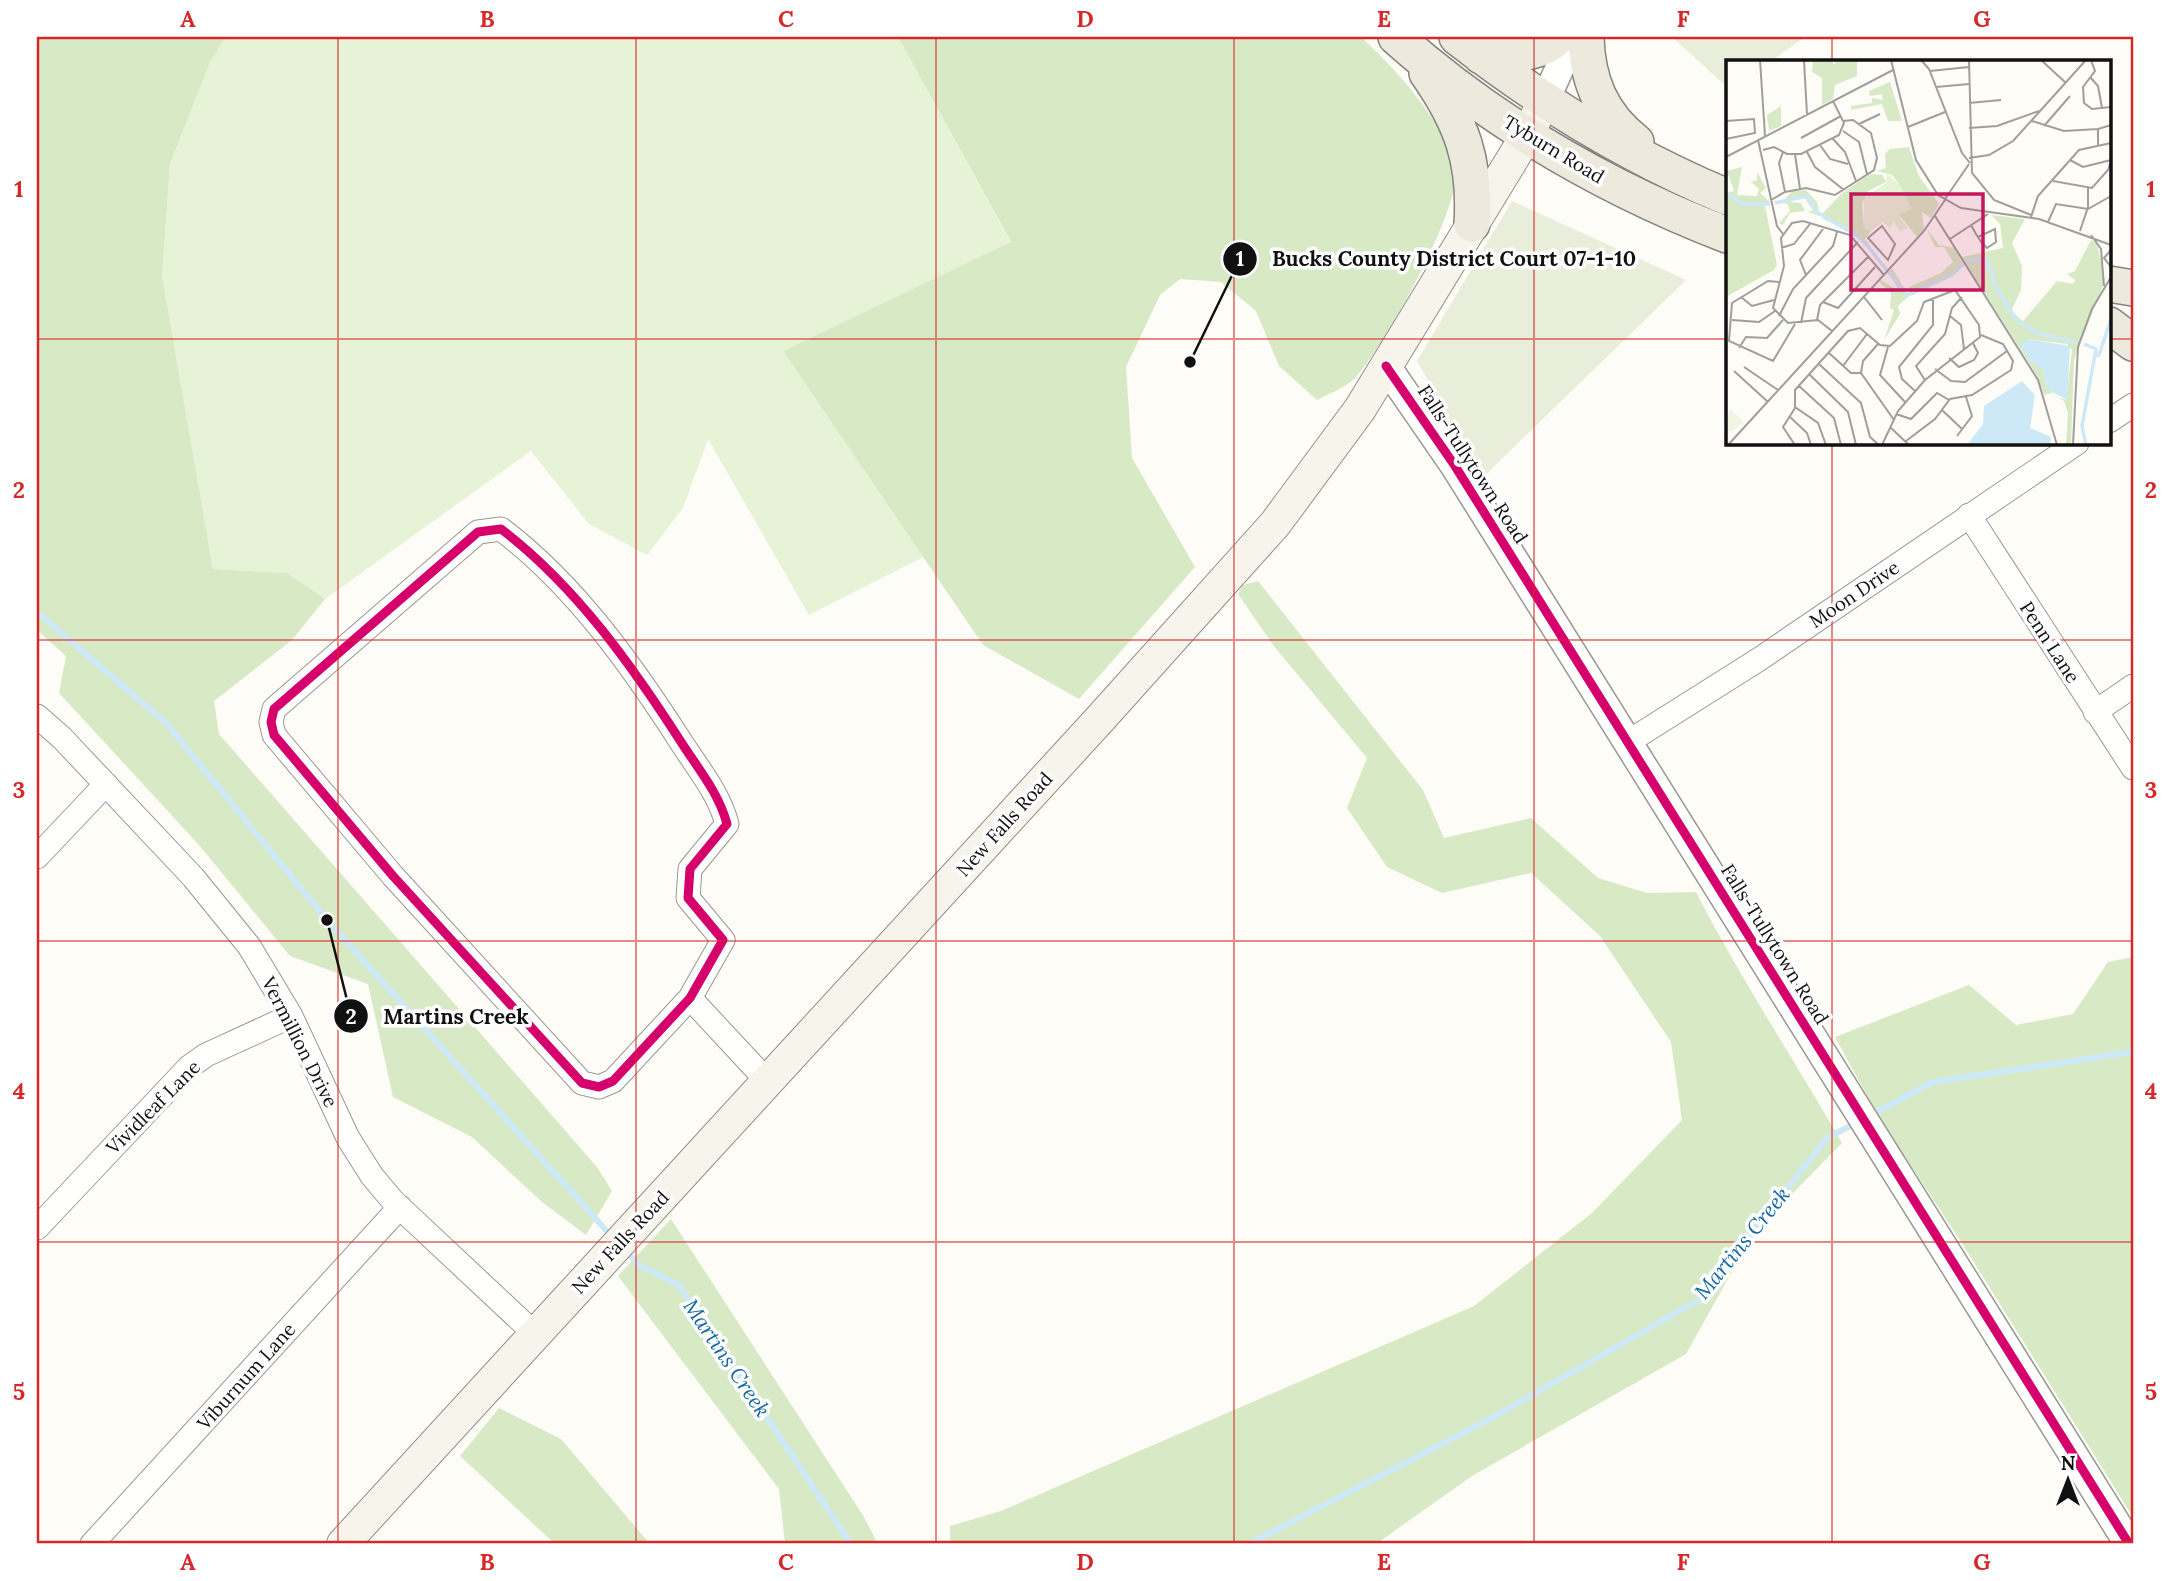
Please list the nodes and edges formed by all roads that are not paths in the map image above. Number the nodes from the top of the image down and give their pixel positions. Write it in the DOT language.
graph roads {
  1 [pos="1558,37"];
  2 [pos="1574,37"];
  3 [pos="1586,37"];
  4 [pos="1403,43"];
  5 [pos="1469,46"];
  6 [pos="1545,100"];
  7 [pos="1527,135"];
  8 [pos="1681,176"];
  9 [pos="1726,197"];
  10 [pos="1472,224"];
  11 [pos="1726,235"];
  12 [pos="2110,284"];
  13 [pos="2133,288"];
  14 [pos="2110,315"];
  15 [pos="2133,317"];
  16 [pos="2110,326"];
  17 [pos="2133,343"];
  18 [pos="1386,366"];
  19 [pos="2133,405"];
  20 [pos="2110,420"];
  21 [pos="2076,444"];
  22 [pos="1969,515"];
  23 [pos="2133,686"];
  24 [pos="2095,712"];
  25 [pos="37,716"];
  26 [pos="1628,742"];
  27 [pos="2133,768"];
  28 [pos="106,784"];
  29 [pos="37,857"];
  30 [pos="690,998"];
  31 [pos="291,1016"];
  32 [pos="768,1082"];
  33 [pos="400,1207"];
  34 [pos="37,1228"];
  35 [pos="535,1334"];
  36 [pos="92,1544"];
  37 [pos="343,1544"];
  38 [pos="2129,1544"];
  1 -- 5 [label="main road"];
  2 -- 6 [label="street, New Falls Road"];
  3 -- 8 [label="main road"];
  4 -- 7 [label="main road, Tyburn Road"];
  4 -- 10 [label="main road"];
  5 -- 6 [label="main road, Tyburn Road"];
  6 -- 7 [label="main road, New Falls Road"];
  6 -- 8 [label="main road, Tyburn Road"];
  7 -- 10 [label="main road, New Falls Road"];
  7 -- 11 [label="main road, Tyburn Road"];
  8 -- 9 [label="main road, Tyburn Road"];
  10 -- 18 [label="main road, New Falls Road"];
  12 -- 13 [label="main road"];
  14 -- 15 [label="main road"];
  16 -- 17 [label="main road"];
  18 -- 26 [label="street, Falls-Tullytown Road"];
  18 -- 32 [label="main road, New Falls Road"];
  19 -- 20 [label="street"];
  21 -- 22 [label="street, Moon Drive"];
  22 -- 24 [label="street, Penn Lane"];
  22 -- 26 [label="street, Moon Drive"];
  23 -- 24 [label="street"];
  24 -- 27 [label="street, Penn Lane"];
  25 -- 28 [label="street, Vermillion Drive"];
  26 -- 38 [label="street, Falls-Tullytown Road"];
  28 -- 29 [label="street"];
  28 -- 31 [label="street, Vermillion Drive"];
  30 -- 30 [label="street"];
  30 -- 32 [label="street"];
  31 -- 33 [label="street, Vermillion Drive"];
  31 -- 34 [label="street, Vividleaf Lane"];
  32 -- 35 [label="main road, New Falls Road"];
  33 -- 35 [label="street, Vermillion Drive"];
  33 -- 36 [label="street, Viburnum Lane"];
  35 -- 37 [label="main road, New Falls Road"];
}
